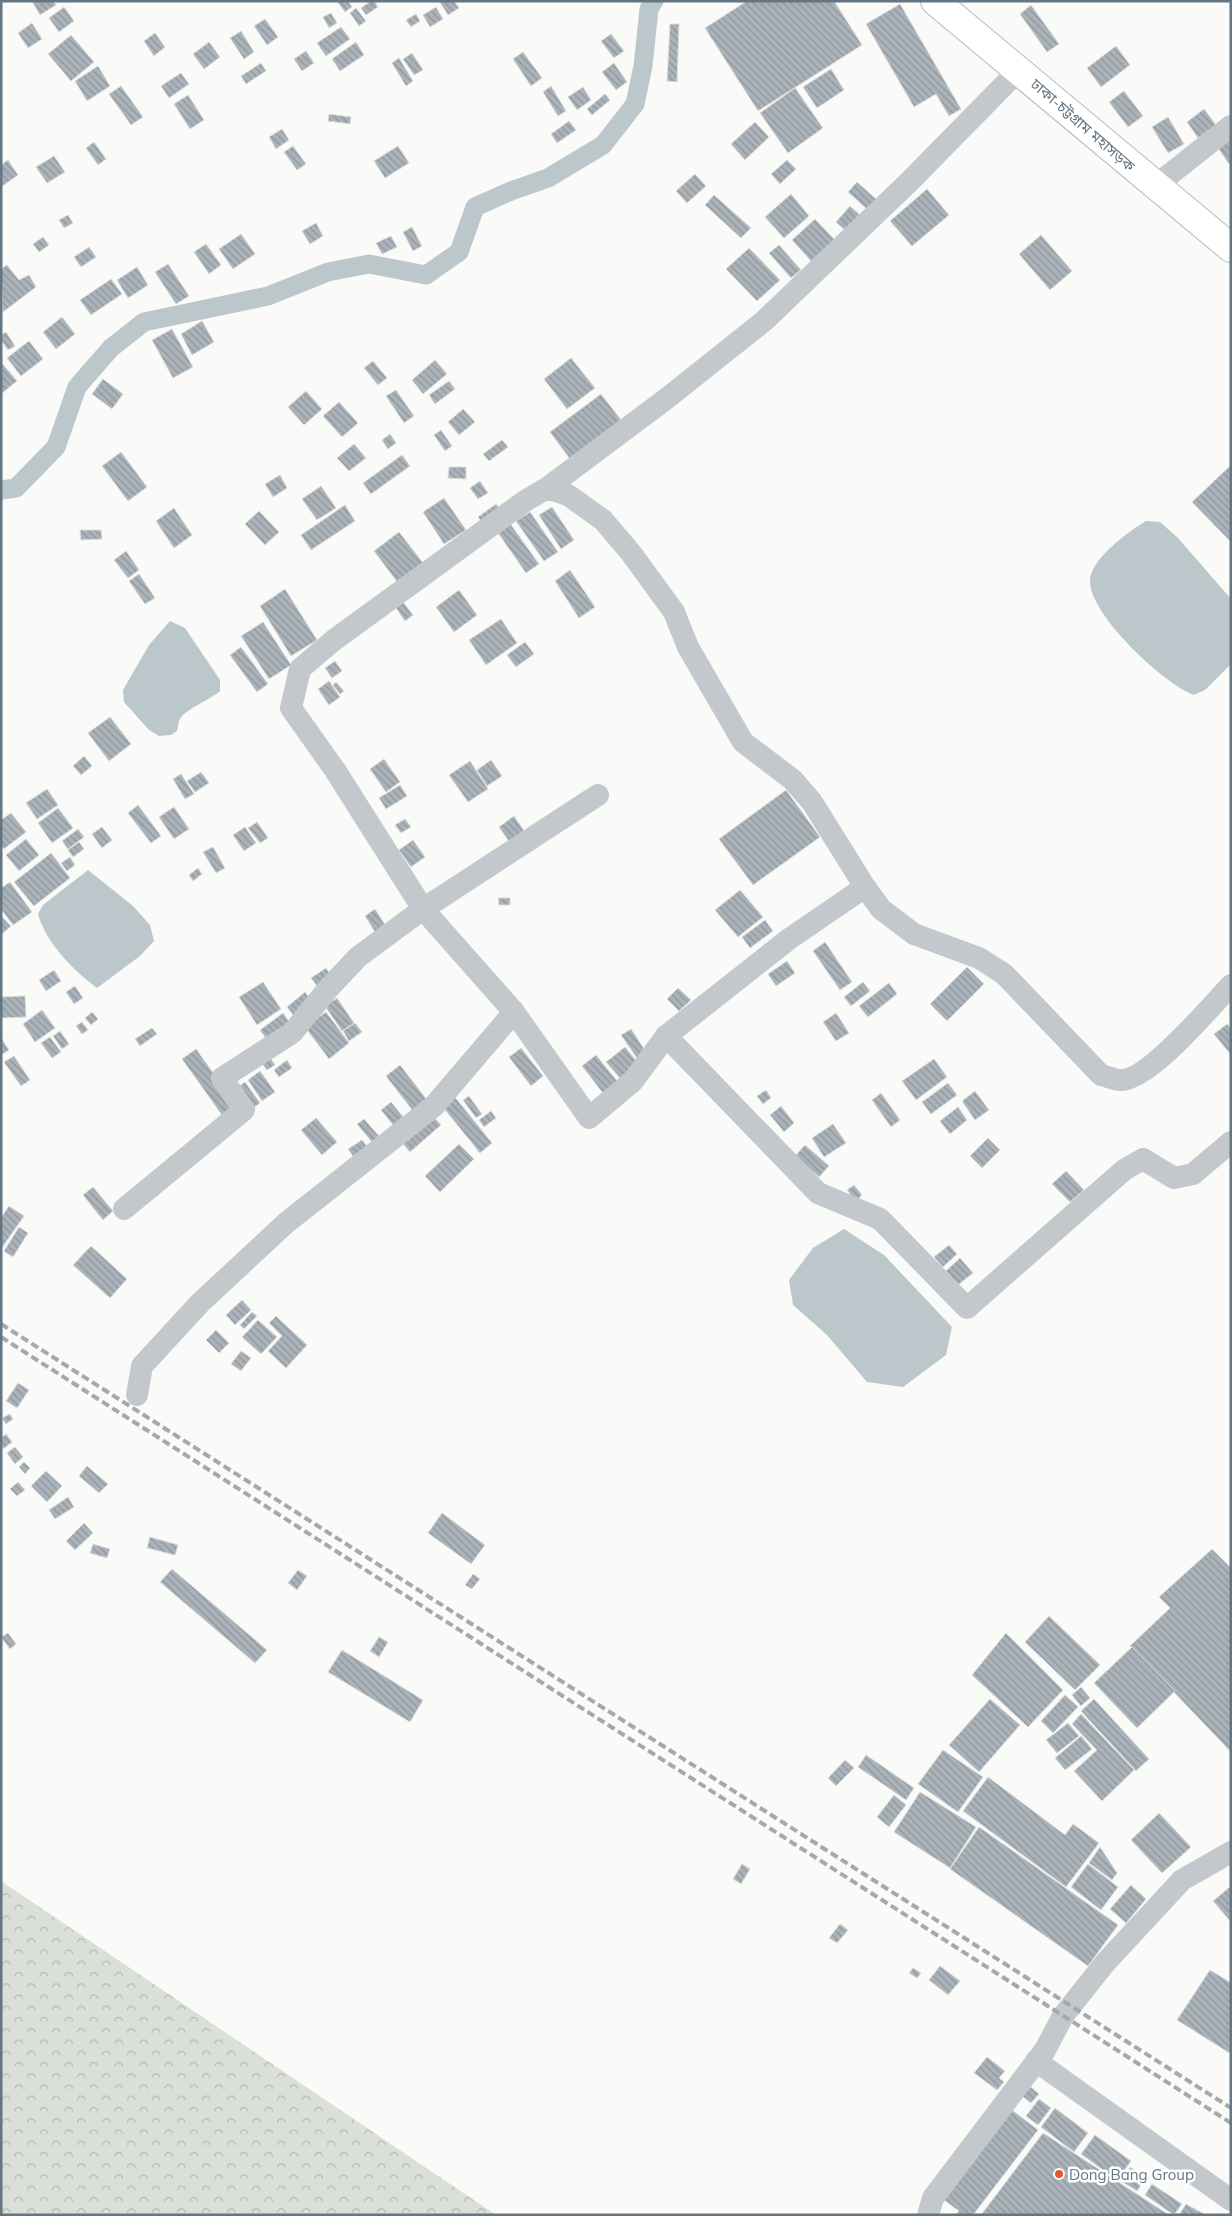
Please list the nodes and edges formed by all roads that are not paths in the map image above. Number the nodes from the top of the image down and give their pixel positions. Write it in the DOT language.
graph roads {
  1 [pos="935,1"];
  2 [pos="1019,70"];
  3 [pos="1231,126"];
  4 [pos="1155,186"];
  5 [pos="1231,248"];
  6 [pos="546,488"];
  7 [pos="598,795"];
  8 [pos="865,887"];
  9 [pos="423,908"];
  10 [pos="1231,985"];
  11 [pos="514,1012"];
  12 [pos="666,1036"];
  13 [pos="1231,1142"];
  14 [pos="124,1209"];
  15 [pos="137,1395"];
  16 [pos="1231,1852"];
  17 [pos="1036,2061"];
  18 [pos="1231,2200"];
  19 [pos="928,2215"];
  1 -- 2 [label="highway, ঢাকা-চট্টগ্রাম মহাসড়ক"];
  2 -- 4 [label="highway, ঢাকা-চট্টগ্রাম মহাসড়ক"];
  2 -- 6 [label="street"];
  3 -- 4 [label="street"];
  4 -- 5 [label="highway, ঢাকা-চট্টগ্রাম মহাসড়ক"];
  6 -- 8 [label="street"];
  6 -- 9 [label="street"];
  7 -- 9 [label="street"];
  8 -- 10 [label="street"];
  8 -- 12 [label="street"];
  9 -- 11 [label="street"];
  9 -- 14 [label="street"];
  11 -- 12 [label="street"];
  11 -- 15 [label="street"];
  12 -- 13 [label="street"];
  16 -- 17 [label="street"];
  17 -- 18 [label="street"];
  17 -- 19 [label="street"];
}
